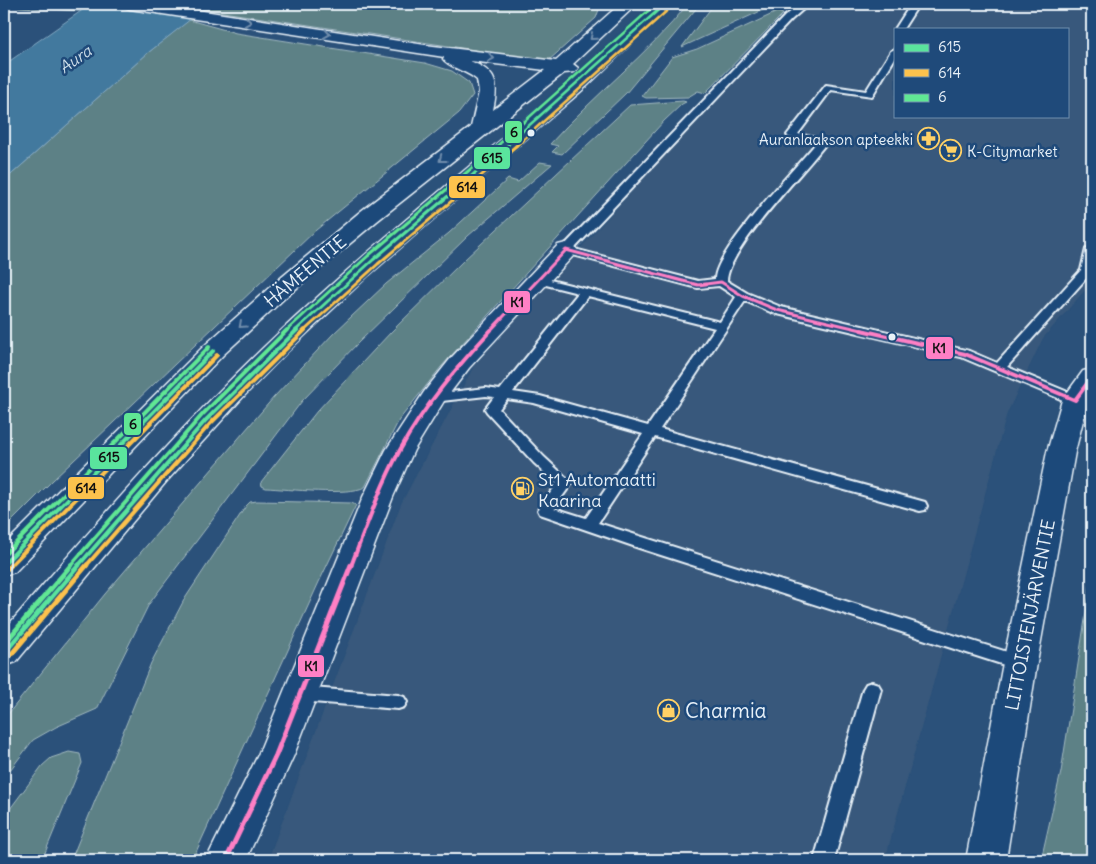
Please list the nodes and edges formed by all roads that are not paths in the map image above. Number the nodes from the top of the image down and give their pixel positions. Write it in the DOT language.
graph roads {
  1 [pos="130,4"];
  2 [pos="628,4"];
  3 [pos="665,4"];
  4 [pos="805,4"];
  5 [pos="914,4"];
  6 [pos="900,28"];
  7 [pos="425,50"];
  8 [pos="894,53"];
  9 [pos="599,66"];
  10 [pos="559,68"];
  11 [pos="480,129"];
  12 [pos="1092,249"];
  13 [pos="566,250"];
  14 [pos="538,280"];
  15 [pos="721,282"];
  16 [pos="586,291"];
  17 [pos="743,296"];
  18 [pos="723,326"];
  19 [pos="999,368"];
  20 [pos="1084,388"];
  21 [pos="503,394"];
  22 [pos="433,398"];
  23 [pos="652,432"];
  24 [pos="920,506"];
  25 [pos="589,525"];
  26 [pos="4,564"];
  27 [pos="4,652"];
  28 [pos="1020,663"];
  29 [pos="872,688"];
  30 [pos="300,694"];
  31 [pos="398,702"];
  32 [pos="226,860"];
  33 [pos="824,860"];
  34 [pos="986,860"];
  1 -- 7 [label="main road, one-way"];
  2 -- 10 [label="main road, HÄMEENTIE, one-way"];
  3 -- 9 [label="main road, HÄMEENTIE"];
  4 -- 13 [label="lane"];
  5 -- 6 [label="lane"];
  7 -- 10 [label="main road, one-way"];
  7 -- 11 [label="main road"];
  8 -- 15 [label="lane"];
  9 -- 10 [label="main road"];
  9 -- 27 [label="main road, HÄMEENTIE"];
  10 -- 11 [label="main road, HÄMEENTIE"];
  11 -- 26 [label="main road, HÄMEENTIE, one-way"];
  12 -- 19 [label="lane"];
  13 -- 14 [label="main road"];
  13 -- 15 [label="lane"];
  14 -- 16 [label="lane"];
  14 -- 22 [label="main road"];
  15 -- 17 [label="lane"];
  16 -- 18 [label="lane"];
  16 -- 21 [label="lane"];
  17 -- 18 [label="lane"];
  17 -- 19 [label="lane"];
  18 -- 23 [label="lane"];
  19 -- 20 [label="lane"];
  20 -- 28 [label="main road, LITTOISTENJÄRVENTIE"];
  21 -- 22 [label="lane"];
  21 -- 23 [label="lane"];
  21 -- 25 [label="lane"];
  22 -- 30 [label="main road"];
  23 -- 24 [label="lane"];
  23 -- 25 [label="lane"];
  25 -- 28 [label="lane"];
  28 -- 34 [label="main road, LITTOISTENJÄRVENTIE"];
  29 -- 33 [label="lane"];
  30 -- 31 [label="lane"];
  30 -- 32 [label="main road"];
}
